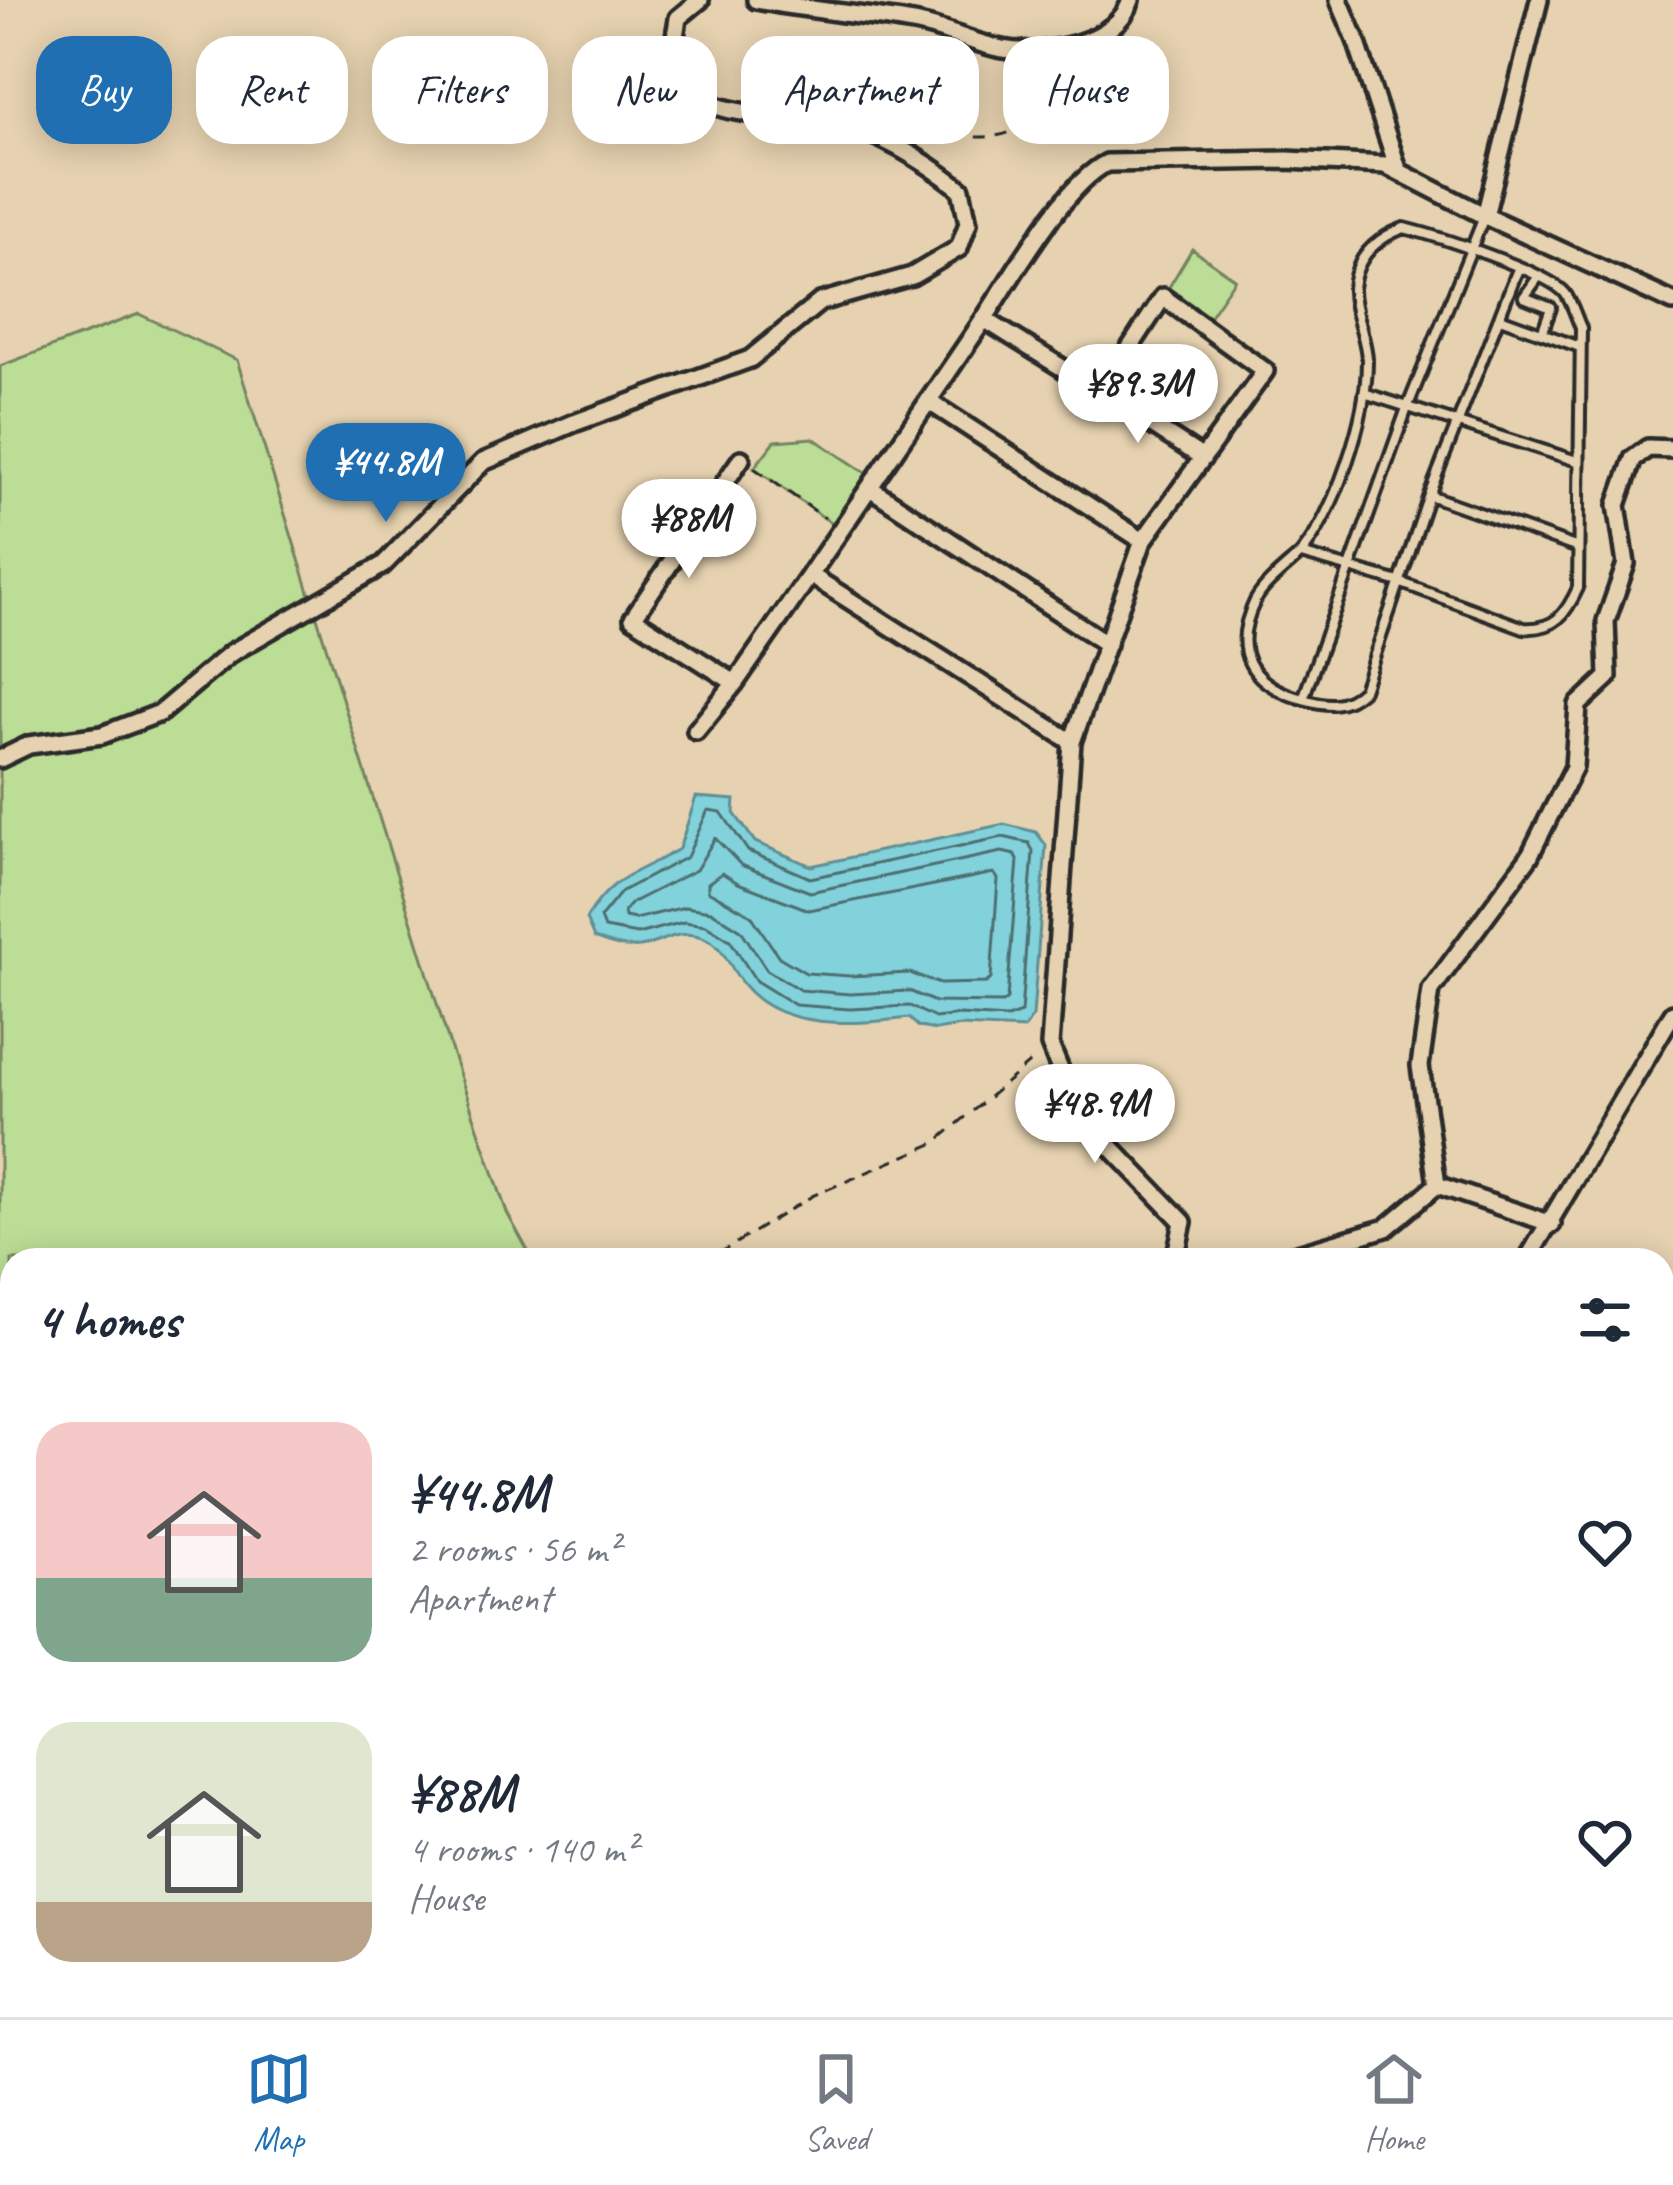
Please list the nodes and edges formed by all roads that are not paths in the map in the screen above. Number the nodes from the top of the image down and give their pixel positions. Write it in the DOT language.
graph roads {
  1 [pos="700,0"];
  2 [pos="756,0"];
  3 [pos="1131,0"];
  4 [pos="1339,0"];
  5 [pos="1540,0"];
  6 [pos="1398,169"];
  7 [pos="1485,216"];
  8 [pos="1468,249"];
  9 [pos="1518,268"];
  10 [pos="1539,276"];
  11 [pos="1673,302"];
  12 [pos="1500,318"];
  13 [pos="984,319"];
  14 [pos="1542,333"];
  15 [pos="1580,347"];
  16 [pos="1101,392"];
  17 [pos="1364,393"];
  18 [pos="928,400"];
  19 [pos="1407,408"];
  20 [pos="1460,424"];
  21 [pos="1673,448"];
  22 [pos="1203,458"];
  23 [pos="741,459"];
  24 [pos="1577,461"];
  25 [pos="869,488"];
  26 [pos="1429,495"];
  27 [pos="1143,541"];
  28 [pos="1578,548"];
  29 [pos="1301,554"];
  30 [pos="1348,570"];
  31 [pos="810,575"];
  32 [pos="1399,582"];
  33 [pos="1107,644"];
  34 [pos="735,683"];
  35 [pos="1303,699"];
  36 [pos="696,731"];
  37 [pos="1072,742"];
  38 [pos="0,759"];
  39 [pos="1673,1012"];
  40 [pos="1438,1185"];
  41 [pos="1552,1224"];
  42 [pos="1177,1248"];
  43 [pos="1318,1248"];
  44 [pos="1535,1248"];
  1 -- 38 [label="street"];
  2 -- 3 [label="street"];
  4 -- 6 [label="street"];
  5 -- 7 [label="street"];
  6 -- 7 [label="street"];
  6 -- 13 [label="street"];
  7 -- 8 [label="lane"];
  7 -- 11 [label="street"];
  8 -- 9 [label="lane"];
  8 -- 17 [label="lane"];
  8 -- 19 [label="lane"];
  9 -- 10 [label="lane"];
  9 -- 12 [label="lane"];
  10 -- 14 [label="lane"];
  10 -- 15 [label="lane"];
  12 -- 14 [label="lane"];
  12 -- 20 [label="lane"];
  13 -- 16 [label="street"];
  13 -- 18 [label="street"];
  14 -- 15 [label="lane"];
  15 -- 24 [label="lane"];
  16 -- 22 [label="street"];
  16 -- 22 [label="street"];
  17 -- 19 [label="lane"];
  17 -- 29 [label="lane"];
  18 -- 25 [label="street"];
  18 -- 27 [label="street"];
  19 -- 20 [label="lane"];
  19 -- 30 [label="lane"];
  20 -- 24 [label="lane"];
  20 -- 26 [label="lane"];
  21 -- 40 [label="street"];
  22 -- 27 [label="street"];
  23 -- 34 [label="street"];
  24 -- 28 [label="lane"];
  25 -- 31 [label="street"];
  25 -- 33 [label="street"];
  26 -- 28 [label="lane"];
  26 -- 32 [label="lane"];
  27 -- 33 [label="street"];
  28 -- 32 [label="lane"];
  29 -- 30 [label="lane"];
  29 -- 35 [label="lane"];
  30 -- 32 [label="lane"];
  30 -- 35 [label="lane"];
  31 -- 34 [label="street"];
  31 -- 37 [label="street"];
  32 -- 35 [label="lane"];
  33 -- 37 [label="street"];
  34 -- 36 [label="street"];
  37 -- 42 [label="street"];
  39 -- 41 [label="street"];
  40 -- 41 [label="street"];
  40 -- 43 [label="street"];
  41 -- 44 [label="street"];
}
